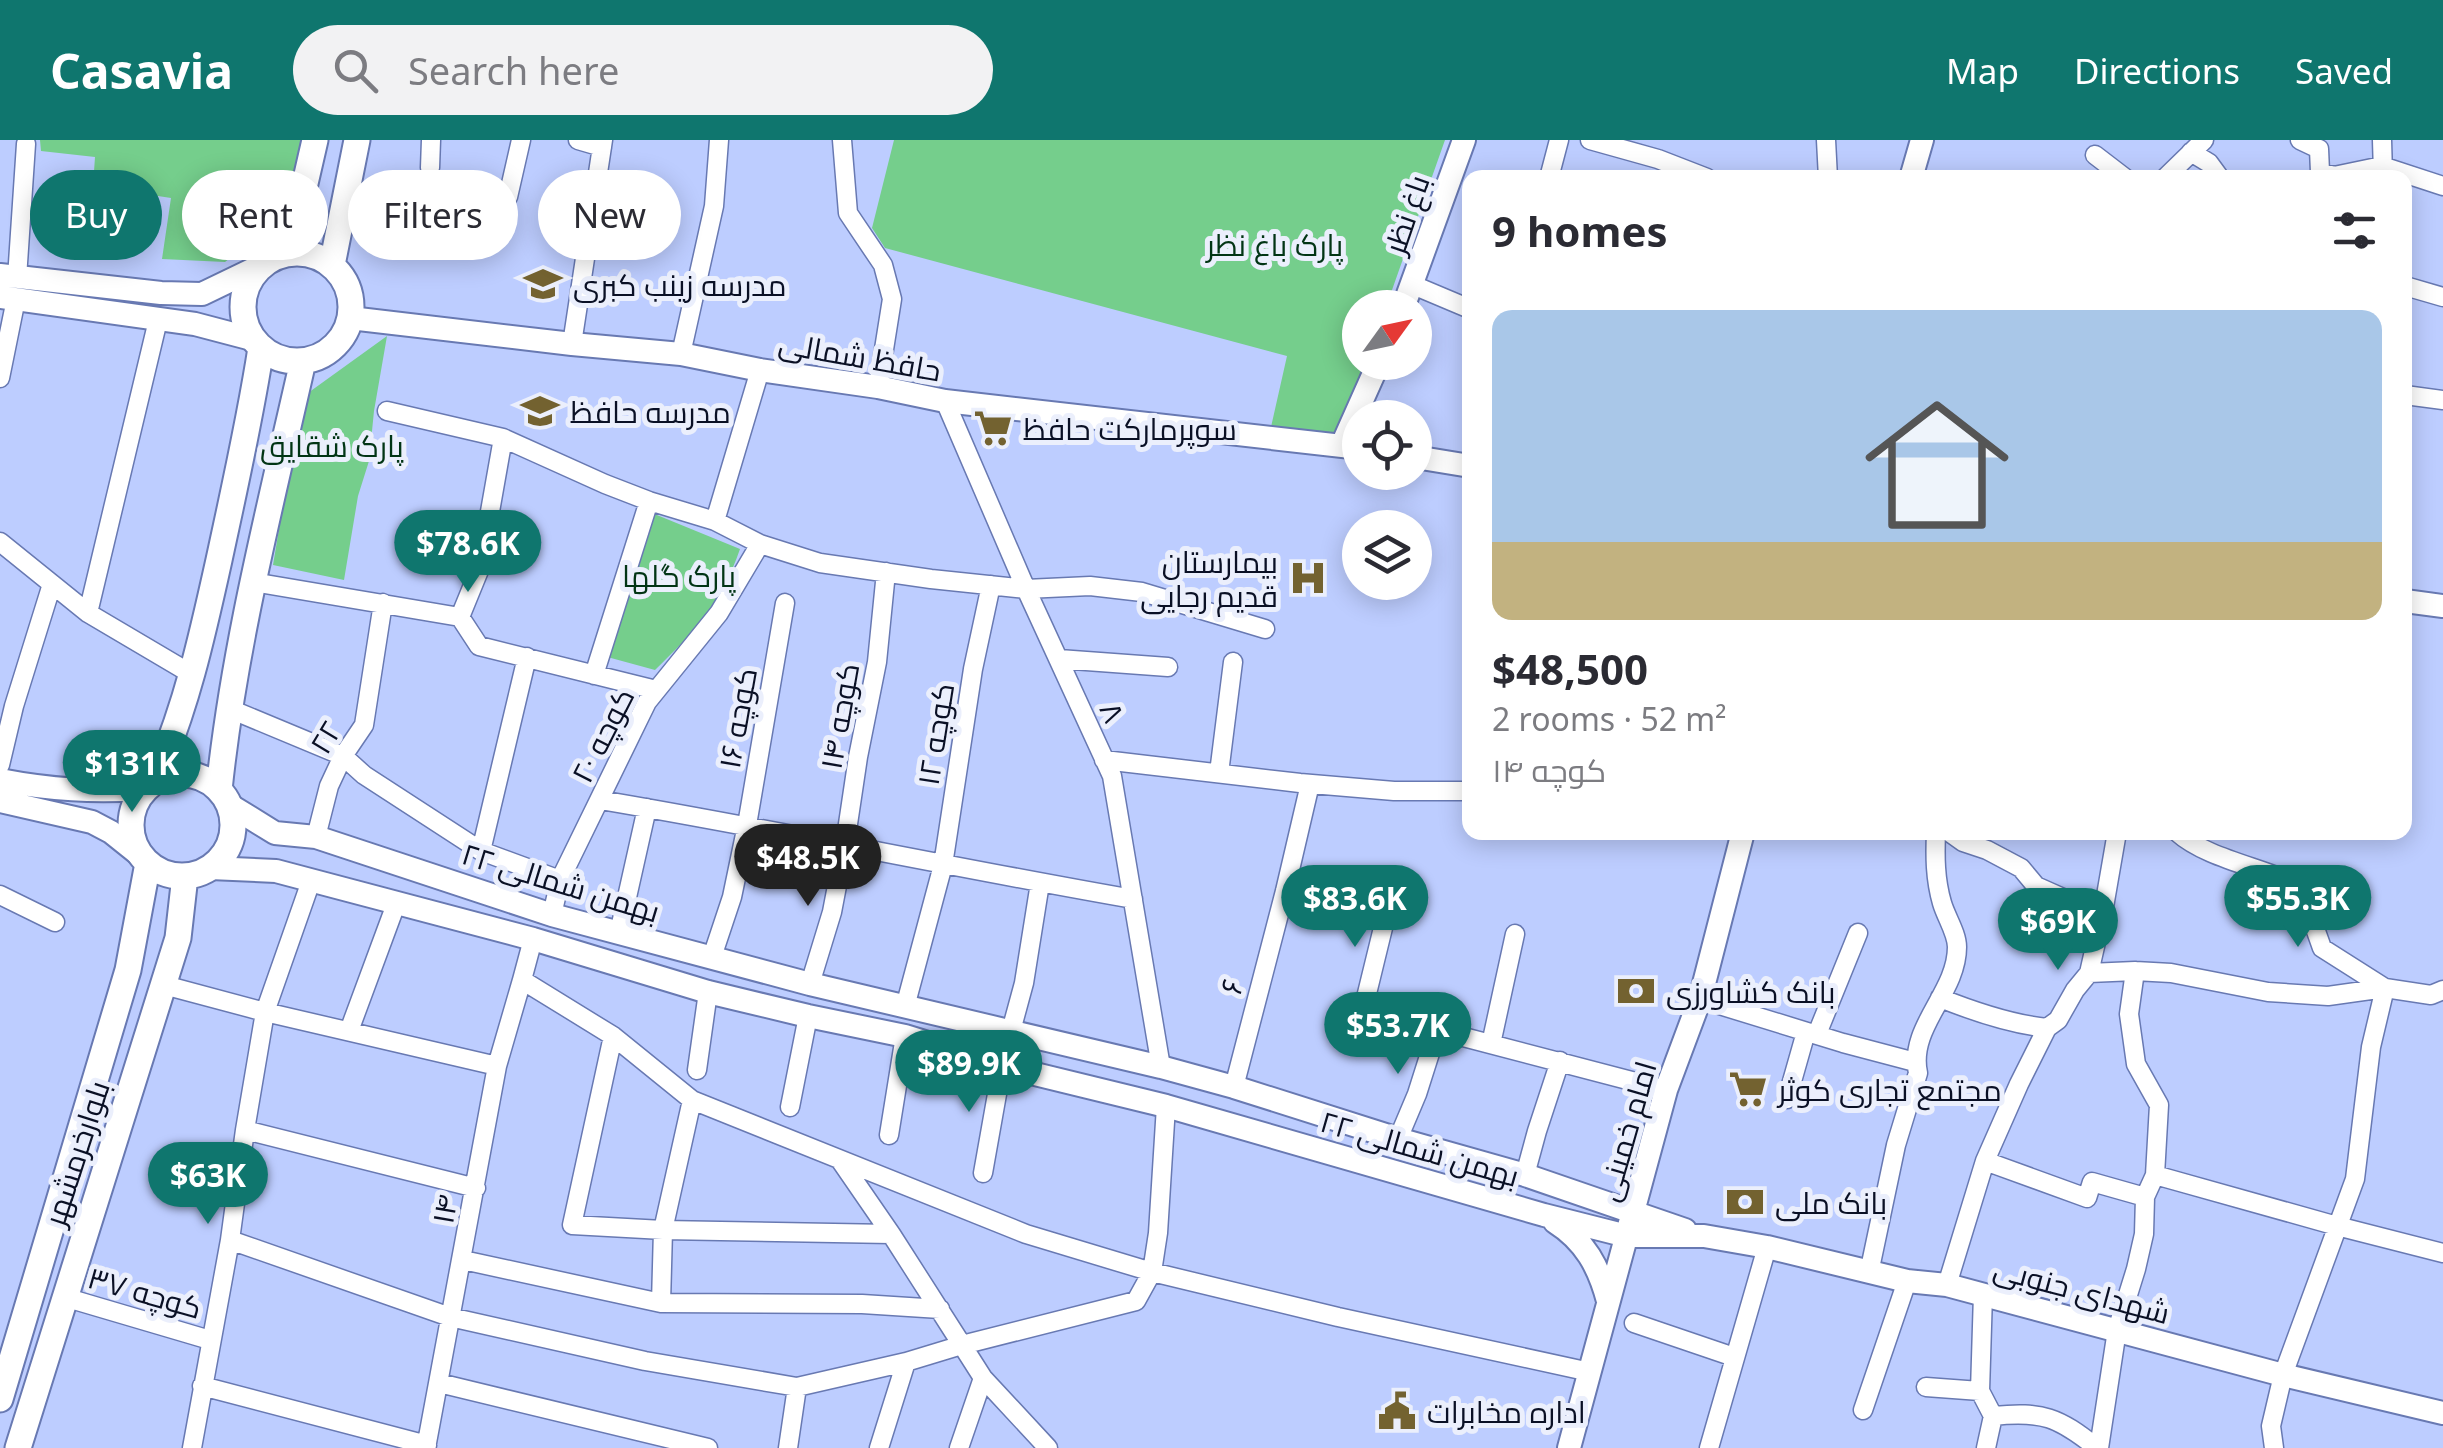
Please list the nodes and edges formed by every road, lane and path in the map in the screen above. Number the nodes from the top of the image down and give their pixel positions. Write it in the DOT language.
graph roads {
  1 [pos="315,140"];
  2 [pos="358,140"];
  3 [pos="431,140"];
  4 [pos="521,140"];
  5 [pos="578,140"];
  6 [pos="719,140"];
  7 [pos="842,140"];
  8 [pos="1464,140"];
  9 [pos="1560,140"];
  10 [pos="1594,140"];
  11 [pos="1826,140"];
  12 [pos="1922,140"];
  13 [pos="2300,140"];
  14 [pos="2382,140"];
  15 [pos="26,144"];
  16 [pos="602,144"];
  17 [pos="2198,146"];
  18 [pos="2094,155"];
  19 [pos="430,168"];
  20 [pos="1656,168"];
  21 [pos="308,170"];
  22 [pos="514,170"];
  23 [pos="1551,170"];
  24 [pos="1828,170"];
  25 [pos="1913,170"];
  26 [pos="2114,170"];
  27 [pos="2173,170"];
  28 [pos="2214,170"];
  29 [pos="2320,170"];
  30 [pos="2382,170"];
  31 [pos="2412,179"];
  32 [pos="2443,186"];
  33 [pos="339,233"];
  34 [pos="328,241"];
  35 [pos="269,261"];
  36 [pos="332,266"];
  37 [pos="1413,285"];
  38 [pos="8,288"];
  39 [pos="2412,288"];
  40 [pos="1411,290"];
  41 [pos="202,294"];
  42 [pos="2443,297"];
  43 [pos="1462,306"];
  44 [pos="350,318"];
  45 [pos="158,320"];
  46 [pos="195,324"];
  47 [pos="257,344"];
  48 [pos="572,344"];
  49 [pos="681,354"];
  50 [pos="303,361"];
  51 [pos="760,370"];
  52 [pos="0,378"];
  53 [pos="878,387"];
  54 [pos="2412,396"];
  55 [pos="2443,400"];
  56 [pos="945,401"];
  57 [pos="387,411"];
  58 [pos="251,415"];
  59 [pos="289,424"];
  60 [pos="503,438"];
  61 [pos="1342,445"];
  62 [pos="1432,460"];
  63 [pos="1462,465"];
  64 [pos="649,501"];
  65 [pos="715,521"];
  66 [pos="0,542"];
  67 [pos="760,544"];
  68 [pos="886,572"];
  69 [pos="254,582"];
  70 [pos="52,584"];
  71 [pos="992,585"];
  72 [pos="1026,589"];
  73 [pos="2412,602"];
  74 [pos="785,603"];
  75 [pos="383,604"];
  76 [pos="2443,606"];
  77 [pos="88,612"];
  78 [pos="460,618"];
  79 [pos="1265,629"];
  80 [pos="527,658"];
  81 [pos="1058,659"];
  82 [pos="1233,662"];
  83 [pos="1168,667"];
  84 [pos="594,674"];
  85 [pos="193,675"];
  86 [pos="656,690"];
  87 [pos="230,709"];
  88 [pos="172,741"];
  89 [pos="223,748"];
  90 [pos="343,756"];
  91 [pos="1104,760"];
  92 [pos="0,765"];
  93 [pos="1219,773"];
  94 [pos="0,780"];
  95 [pos="1310,784"];
  96 [pos="149,785"];
  97 [pos="103,791"];
  98 [pos="1462,791"];
  99 [pos="224,797"];
  100 [pos="600,800"];
  101 [pos="0,801"];
  102 [pos="647,808"];
  103 [pos="98,826"];
  104 [pos="747,826"];
  105 [pos="275,833"];
  106 [pos="316,837"];
  107 [pos="1742,840"];
  108 [pos="1935,840"];
  109 [pos="1960,840"];
  110 [pos="2116,840"];
  111 [pos="2194,840"];
  112 [pos="845,844"];
  113 [pos="481,851"];
  114 [pos="144,860"];
  115 [pos="943,865"];
  116 [pos="210,868"];
  117 [pos="276,872"];
  118 [pos="185,876"];
  119 [pos="560,880"];
  120 [pos="311,882"];
  121 [pos="1040,883"];
  122 [pos="0,896"];
  123 [pos="1391,896"];
  124 [pos="1133,900"];
  125 [pos="396,904"];
  126 [pos="2104,906"];
  127 [pos="552,915"];
  128 [pos="55,922"];
  129 [pos="135,925"];
  130 [pos="620,932"];
  131 [pos="1515,934"];
  132 [pos="1858,934"];
  133 [pos="178,938"];
  134 [pos="533,939"];
  135 [pos="712,957"];
  136 [pos="2134,971"];
  137 [pos="2089,973"];
  138 [pos="522,980"];
  139 [pos="810,984"];
  140 [pos="164,985"];
  141 [pos="2385,988"];
  142 [pos="2443,990"];
  143 [pos="708,992"];
  144 [pos="1940,998"];
  145 [pos="1700,999"];
  146 [pos="905,1007"];
  147 [pos="265,1012"];
  148 [pos="808,1016"];
  149 [pos="2048,1028"];
  150 [pos="1011,1031"];
  151 [pos="1437,1031"];
  152 [pos="348,1032"];
  153 [pos="1811,1033"];
  154 [pos="613,1036"];
  155 [pos="905,1036"];
  156 [pos="1491,1044"];
  157 [pos="1560,1061"];
  158 [pos="1915,1062"];
  159 [pos="497,1066"];
  160 [pos="1002,1066"];
  161 [pos="1161,1066"];
  162 [pos="697,1070"];
  163 [pos="1234,1087"];
  164 [pos="1666,1090"];
  165 [pos="1788,1099"];
  166 [pos="692,1100"];
  167 [pos="1166,1106"];
  168 [pos="790,1107"];
  169 [pos="245,1130"];
  170 [pos="890,1135"];
  171 [pos="1398,1139"];
  172 [pos="840,1159"];
  173 [pos="1985,1161"];
  174 [pos="983,1174"];
  175 [pos="1525,1175"];
  176 [pos="2155,1175"];
  177 [pos="476,1188"];
  178 [pos="2145,1198"];
  179 [pos="1634,1211"];
  180 [pos="1544,1215"];
  181 [pos="2337,1226"];
  182 [pos="663,1230"];
  183 [pos="891,1234"];
  184 [pos="1627,1236"];
  185 [pos="1704,1236"];
  186 [pos="230,1240"];
  187 [pos="1767,1247"];
  188 [pos="2443,1253"];
  189 [pos="463,1260"];
  190 [pos="1152,1272"];
  191 [pos="1870,1273"];
  192 [pos="1907,1281"];
  193 [pos="1946,1285"];
  194 [pos="1983,1294"];
  195 [pos="64,1297"];
  196 [pos="662,1303"];
  197 [pos="1609,1303"];
  198 [pos="940,1309"];
  199 [pos="450,1317"];
  200 [pos="1634,1323"];
  201 [pos="2116,1330"];
  202 [pos="210,1340"];
  203 [pos="962,1345"];
  204 [pos="1734,1357"];
  205 [pos="906,1362"];
  206 [pos="1590,1372"];
  207 [pos="2283,1374"];
  208 [pos="983,1378"];
  209 [pos="440,1382"];
  210 [pos="202,1386"];
  211 [pos="797,1386"];
  212 [pos="1926,1387"];
  213 [pos="1980,1390"];
  214 [pos="0,1399"];
  215 [pos="1863,1410"];
  216 [pos="2443,1412"];
  217 [pos="1994,1416"];
  218 [pos="1715,1446"];
  219 [pos="426,1447"];
  220 [pos="18,1448"];
  221 [pos="192,1448"];
  222 [pos="708,1448"];
  223 [pos="788,1448"];
  224 [pos="878,1448"];
  225 [pos="959,1448"];
  226 [pos="1048,1448"];
  227 [pos="1569,1448"];
  228 [pos="1986,1448"];
  229 [pos="2098,1448"];
  230 [pos="2274,1448"];
  1 -- 21 [label="main road"];
  2 -- 33 [label="main road"];
  3 -- 19 [label="street"];
  4 -- 22 [label="street"];
  5 -- 16 [label="street"];
  6 -- 49 [label="street"];
  7 -- 53 [label="street"];
  8 -- 37 [label="main road, باغ نظر"];
  9 -- 23 [label="street"];
  10 -- 20 [label="street"];
  11 -- 24 [label="street"];
  12 -- 25 [label="main road"];
  13 -- 29 [label="street"];
  14 -- 30 [label="street"];
  15 -- 38 [label="street"];
  16 -- 48 [label="street"];
  17 -- 27 [label="street"];
  17 -- 28 [label="street"];
  18 -- 26 [label="street"];
  31 -- 32 [label="street"];
  33 -- 34 [label="main road"];
  33 -- 36 [label="main road"];
  35 -- 36 [label="main road"];
  35 -- 41 [label="main road"];
  35 -- 47 [label="main road"];
  36 -- 44 [label="main road"];
  37 -- 40 [label="main road, باغ نظر"];
  37 -- 43 [label="street"];
  38 -- 41 [label="main road"];
  38 -- 45 [label="main road"];
  38 -- 52 [label="street"];
  39 -- 42 [label="street"];
  41 -- 46 [label="main road"];
  44 -- 48 [label="main road, حافظ شمالی"];
  44 -- 50 [label="main road"];
  45 -- 46 [label="main road"];
  45 -- 77 [label="street"];
  46 -- 47 [label="main road"];
  47 -- 50 [label="main road"];
  47 -- 58 [label="main road"];
  48 -- 49 [label="main road, حافظ شمالی"];
  49 -- 51 [label="main road, حافظ شمالی"];
  50 -- 59 [label="main road"];
  51 -- 53 [label="main road, حافظ شمالی"];
  51 -- 65 [label="street"];
  53 -- 56 [label="main road, حافظ شمالی"];
  54 -- 55 [label="street"];
  56 -- 61 [label="main road, حافظ شمالی"];
  56 -- 72 [label="street, ۸"];
  57 -- 60 [label="street"];
  58 -- 59 [label="main road"];
  58 -- 85 [label="main road"];
  59 -- 69 [label="main road"];
  60 -- 64 [label="street"];
  60 -- 78 [label="street"];
  62 -- 63 [label="main road"];
  64 -- 65 [label="street"];
  64 -- 84 [label="street"];
  65 -- 67 [label="street"];
  66 -- 70 [label="street"];
  67 -- 68 [label="street"];
  67 -- 86 [label="street, کوچه ۲۰"];
  68 -- 71 [label="street"];
  68 -- 112 [label="street, کوچه ۱۴"];
  69 -- 75 [label="street"];
  69 -- 87 [label="main road"];
  70 -- 77 [label="street"];
  70 -- 92 [label="street"];
  71 -- 72 [label="street"];
  71 -- 115 [label="street, کوچه ۱۲"];
  72 -- 79 [label="street"];
  72 -- 81 [label="street, ۸"];
  73 -- 76 [label="main road"];
  74 -- 104 [label="street, کوچه ۱۶"];
  75 -- 78 [label="street"];
  75 -- 90 [label="street, ۲۲"];
  77 -- 85 [label="street"];
  78 -- 80 [label="street"];
  80 -- 84 [label="street"];
  80 -- 113 [label="street"];
  81 -- 83 [label="street"];
  81 -- 91 [label="street, ۸"];
  82 -- 93 [label="street"];
  84 -- 86 [label="street"];
  85 -- 88 [label="main road"];
  86 -- 100 [label="street, کوچه ۲۰"];
  87 -- 89 [label="main road"];
  87 -- 90 [label="street"];
  88 -- 89 [label="main road"];
  88 -- 96 [label="main road"];
  89 -- 99 [label="main road"];
  90 -- 106 [label="street, ۲۲"];
  90 -- 113 [label="street"];
  91 -- 93 [label="street"];
  91 -- 124 [label="street, ۸"];
  93 -- 95 [label="street"];
  94 -- 97 [label="main road"];
  95 -- 98 [label="street"];
  95 -- 163 [label="street, ۶"];
  96 -- 97 [label="main road"];
  96 -- 99 [label="main road"];
  96 -- 114 [label="main road"];
  97 -- 103 [label="main road"];
  99 -- 105 [label="main road, ۲۲ بهمن شمالی"];
  99 -- 116 [label="main road"];
  100 -- 102 [label="street"];
  100 -- 119 [label="street, کوچه ۲۰"];
  101 -- 103 [label="main road"];
  102 -- 104 [label="street"];
  102 -- 130 [label="street"];
  103 -- 114 [label="main road"];
  104 -- 112 [label="street"];
  104 -- 135 [label="street, کوچه ۱۶"];
  105 -- 106 [label="main road, ۲۲ بهمن شمالی"];
  105 -- 117 [label="main road"];
  106 -- 127 [label="main road, ۲۲ بهمن شمالی"];
  107 -- 145 [label="main road, امام خمینی"];
  108 -- 144 [label="street"];
  109 -- 126 [label="street"];
  110 -- 126 [label="street"];
  111 -- 141 [label="street"];
  112 -- 115 [label="street"];
  112 -- 139 [label="street, کوچه ۱۴"];
  113 -- 119 [label="street"];
  114 -- 118 [label="main road"];
  114 -- 129 [label="main road, بلوارخرمشهر"];
  115 -- 121 [label="street"];
  115 -- 146 [label="street, کوچه ۱۲"];
  116 -- 117 [label="main road, ۲۲ بهمن شمالی"];
  116 -- 118 [label="main road"];
  117 -- 120 [label="main road, ۲۲ بهمن شمالی"];
  118 -- 133 [label="main road, بلوارخرمشهر"];
  119 -- 127 [label="street, کوچه ۲۰"];
  120 -- 125 [label="main road, ۲۲ بهمن شمالی"];
  120 -- 147 [label="street"];
  121 -- 124 [label="street"];
  121 -- 150 [label="street"];
  122 -- 128 [label="street"];
  123 -- 151 [label="street"];
  124 -- 161 [label="street, ۸"];
  125 -- 134 [label="main road, ۲۲ بهمن شمالی"];
  125 -- 152 [label="street"];
  126 -- 137 [label="street"];
  127 -- 130 [label="main road, ۲۲ بهمن شمالی"];
  129 -- 133 [label="main road"];
  129 -- 214 [label="main road, بلوارخرمشهر"];
  130 -- 135 [label="main road, ۲۲ بهمن شمالی"];
  131 -- 156 [label="street"];
  132 -- 153 [label="street"];
  133 -- 140 [label="main road, بلوارخرمشهر"];
  134 -- 138 [label="street, ۱۴"];
  134 -- 143 [label="main road, ۲۲ بهمن شمالی"];
  135 -- 139 [label="main road, ۲۲ بهمن شمالی"];
  136 -- 137 [label="street"];
  136 -- 141 [label="street"];
  136 -- 176 [label="street"];
  137 -- 149 [label="street"];
  138 -- 154 [label="street"];
  138 -- 159 [label="street, ۱۴"];
  139 -- 146 [label="main road, ۲۲ بهمن شمالی"];
  140 -- 147 [label="street"];
  140 -- 195 [label="main road, بلوارخرمشهر"];
  141 -- 142 [label="street"];
  141 -- 181 [label="street"];
  143 -- 148 [label="main road, ۲۲ بهمن شمالی"];
  143 -- 162 [label="street"];
  144 -- 149 [label="street"];
  144 -- 158 [label="street"];
  145 -- 153 [label="street"];
  145 -- 164 [label="main road, امام خمینی"];
  146 -- 150 [label="main road, ۲۲ بهمن شمالی"];
  147 -- 152 [label="street"];
  147 -- 169 [label="street"];
  148 -- 155 [label="main road, ۲۲ بهمن شمالی"];
  148 -- 168 [label="street"];
  149 -- 173 [label="street"];
  150 -- 161 [label="main road, ۲۲ بهمن شمالی"];
  151 -- 156 [label="street"];
  151 -- 171 [label="street"];
  152 -- 159 [label="street"];
  153 -- 158 [label="street"];
  153 -- 165 [label="street"];
  154 -- 166 [label="street"];
  154 -- 182 [label="street"];
  155 -- 160 [label="main road, ۲۲ بهمن شمالی"];
  155 -- 170 [label="street"];
  156 -- 157 [label="street"];
  157 -- 164 [label="street"];
  157 -- 175 [label="street"];
  158 -- 191 [label="street"];
  159 -- 177 [label="street, ۱۴"];
  160 -- 167 [label="main road, ۲۲ بهمن شمالی"];
  160 -- 174 [label="street"];
  161 -- 163 [label="main road, ۲۲ بهمن شمالی"];
  163 -- 171 [label="main road, ۲۲ بهمن شمالی"];
  164 -- 179 [label="main road, امام خمینی"];
  166 -- 172 [label="street"];
  166 -- 182 [label="street"];
  167 -- 180 [label="main road, ۲۲ بهمن شمالی"];
  167 -- 190 [label="street"];
  169 -- 177 [label="street"];
  169 -- 186 [label="street"];
  171 -- 175 [label="main road, ۲۲ بهمن شمالی"];
  172 -- 183 [label="street"];
  172 -- 190 [label="street"];
  173 -- 178 [label="street"];
  173 -- 193 [label="street"];
  175 -- 179 [label="main road, ۲۲ بهمن شمالی"];
  176 -- 178 [label="street"];
  176 -- 181 [label="street"];
  177 -- 189 [label="street, ۱۴"];
  178 -- 201 [label="street"];
  179 -- 184 [label="main road, امام خمینی"];
  179 -- 185 [label="main road, شهدای جنوبی"];
  180 -- 184 [label="main road, ۲۲ بهمن شمالی"];
  180 -- 197 [label="main road"];
  181 -- 188 [label="street"];
  181 -- 207 [label="street"];
  182 -- 183 [label="street"];
  182 -- 196 [label="street"];
  183 -- 198 [label="street"];
  184 -- 185 [label="main road, شهدای جنوبی"];
  184 -- 197 [label="main road, امام خمینی"];
  185 -- 187 [label="main road, شهدای جنوبی"];
  186 -- 199 [label="street"];
  186 -- 202 [label="street"];
  187 -- 191 [label="main road, شهدای جنوبی"];
  187 -- 204 [label="street"];
  189 -- 196 [label="street"];
  189 -- 199 [label="street, ۱۴"];
  190 -- 203 [label="street"];
  190 -- 206 [label="street"];
  191 -- 192 [label="main road, شهدای جنوبی"];
  192 -- 193 [label="main road, شهدای جنوبی"];
  192 -- 215 [label="street"];
  193 -- 194 [label="main road, شهدای جنوبی"];
  194 -- 201 [label="main road, شهدای جنوبی"];
  194 -- 213 [label="street"];
  195 -- 202 [label="street, کوچه ۳۷"];
  195 -- 220 [label="main road, بلوارخرمشهر"];
  196 -- 198 [label="street"];
  197 -- 206 [label="main road, امام خمینی"];
  198 -- 203 [label="street"];
  199 -- 209 [label="street, ۱۴"];
  199 -- 211 [label="street"];
  200 -- 204 [label="street"];
  201 -- 207 [label="main road, شهدای جنوبی"];
  201 -- 229 [label="street"];
  202 -- 210 [label="street"];
  203 -- 205 [label="street"];
  203 -- 208 [label="street"];
  204 -- 218 [label="street"];
  205 -- 211 [label="street"];
  205 -- 224 [label="street"];
  206 -- 227 [label="main road, امام خمینی"];
  207 -- 216 [label="main road, شهدای جنوبی"];
  207 -- 230 [label="street"];
  208 -- 225 [label="street"];
  208 -- 226 [label="street"];
  209 -- 219 [label="street, ۱۴"];
  209 -- 222 [label="street"];
  210 -- 219 [label="street"];
  210 -- 221 [label="street"];
  211 -- 223 [label="street"];
  212 -- 213 [label="street"];
  213 -- 217 [label="street"];
  217 -- 228 [label="street"];
  217 -- 229 [label="street"];
}
